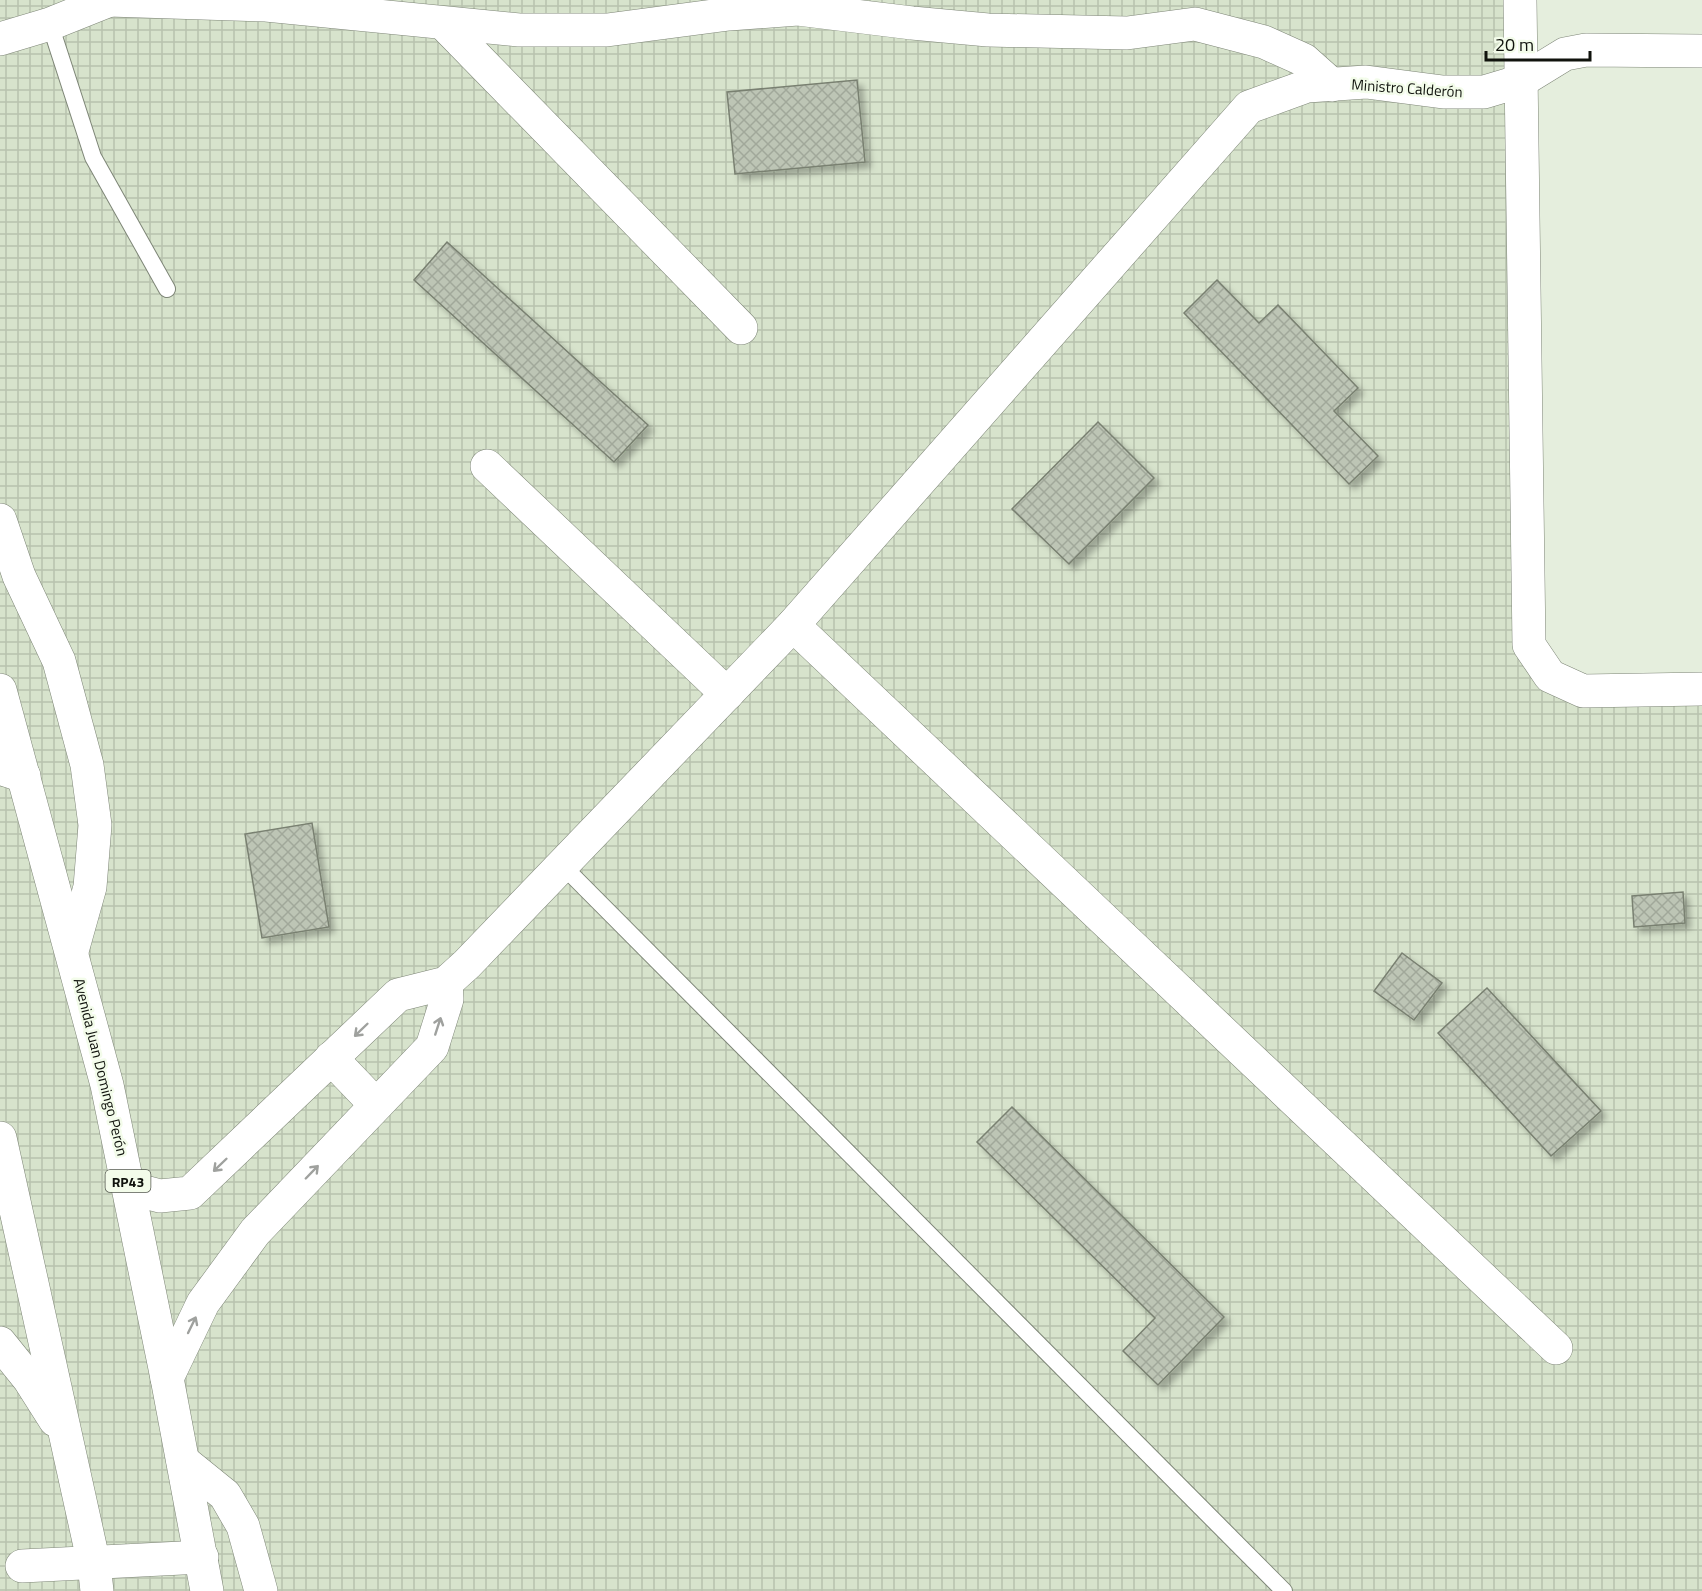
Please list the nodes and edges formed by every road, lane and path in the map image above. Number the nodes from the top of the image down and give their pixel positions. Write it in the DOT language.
graph roads {
  1 [pos="110,0"];
  2 [pos="1520,0"];
  3 [pos="50,24"];
  4 [pos="444,24"];
  5 [pos="0,39"];
  6 [pos="1702,51"];
  7 [pos="1521,81"];
  8 [pos="1332,85"];
  9 [pos="167,289"];
  10 [pos="741,328"];
  11 [pos="487,466"];
  12 [pos="0,520"];
  13 [pos="794,625"];
  14 [pos="1702,689"];
  15 [pos="0,690"];
  16 [pos="727,694"];
  17 [pos="12,772"];
  18 [pos="562,865"];
  19 [pos="72,951"];
  20 [pos="446,983"];
  21 [pos="331,1058"];
  22 [pos="376,1105"];
  23 [pos="0,1138"];
  24 [pos="129,1188"];
  25 [pos="19,1217"];
  26 [pos="0,1255"];
  27 [pos="0,1343"];
  28 [pos="1556,1348"];
  29 [pos="167,1378"];
  30 [pos="68,1440"];
  31 [pos="183,1461"];
  32 [pos="202,1557"];
  33 [pos="22,1566"];
  34 [pos="96,1577"];
  35 [pos="207,1591"];
  36 [pos="261,1591"];
  37 [pos="1284,1591"];
  1 -- 3 [label="street"];
  1 -- 4 [label="street"];
  2 -- 7 [label="street"];
  3 -- 5 [label="street"];
  3 -- 9 [label="lane"];
  4 -- 8 [label="street"];
  4 -- 10 [label="street"];
  6 -- 7 [label="street, Ministro Calderón"];
  7 -- 8 [label="street, Ministro Calderón"];
  7 -- 14 [label="street"];
  8 -- 13 [label="street, Ministro Calderón"];
  11 -- 16 [label="street"];
  12 -- 19 [label="street"];
  13 -- 16 [label="street"];
  13 -- 28 [label="street"];
  15 -- 17 [label="street, Avenida Juan Domingo Perón / RP43"];
  16 -- 18 [label="street"];
  17 -- 19 [label="street, Avenida Juan Domingo Perón / RP43"];
  18 -- 20 [label="street"];
  18 -- 37 [label="lane"];
  19 -- 24 [label="street, Avenida Juan Domingo Perón / RP43"];
  20 -- 21 [label="street, one-way"];
  22 -- 20 [label="street, one-way"];
  21 -- 22 [label="street"];
  21 -- 24 [label="street, one-way"];
  29 -- 22 [label="street, one-way"];
  23 -- 25 [label="street"];
  24 -- 29 [label="street, Avenida Juan Domingo Perón / RP43"];
  25 -- 26 [label="street"];
  25 -- 30 [label="street"];
  27 -- 30 [label="street"];
  29 -- 31 [label="street, Avenida Juan Domingo Perón / RP43"];
  30 -- 34 [label="street"];
  31 -- 32 [label="street, Avenida Juan Domingo Perón / RP43"];
  31 -- 36 [label="street"];
  32 -- 34 [label="street"];
  32 -- 35 [label="street, Avenida Juan Domingo Perón / RP43"];
  33 -- 34 [label="street"];
}
